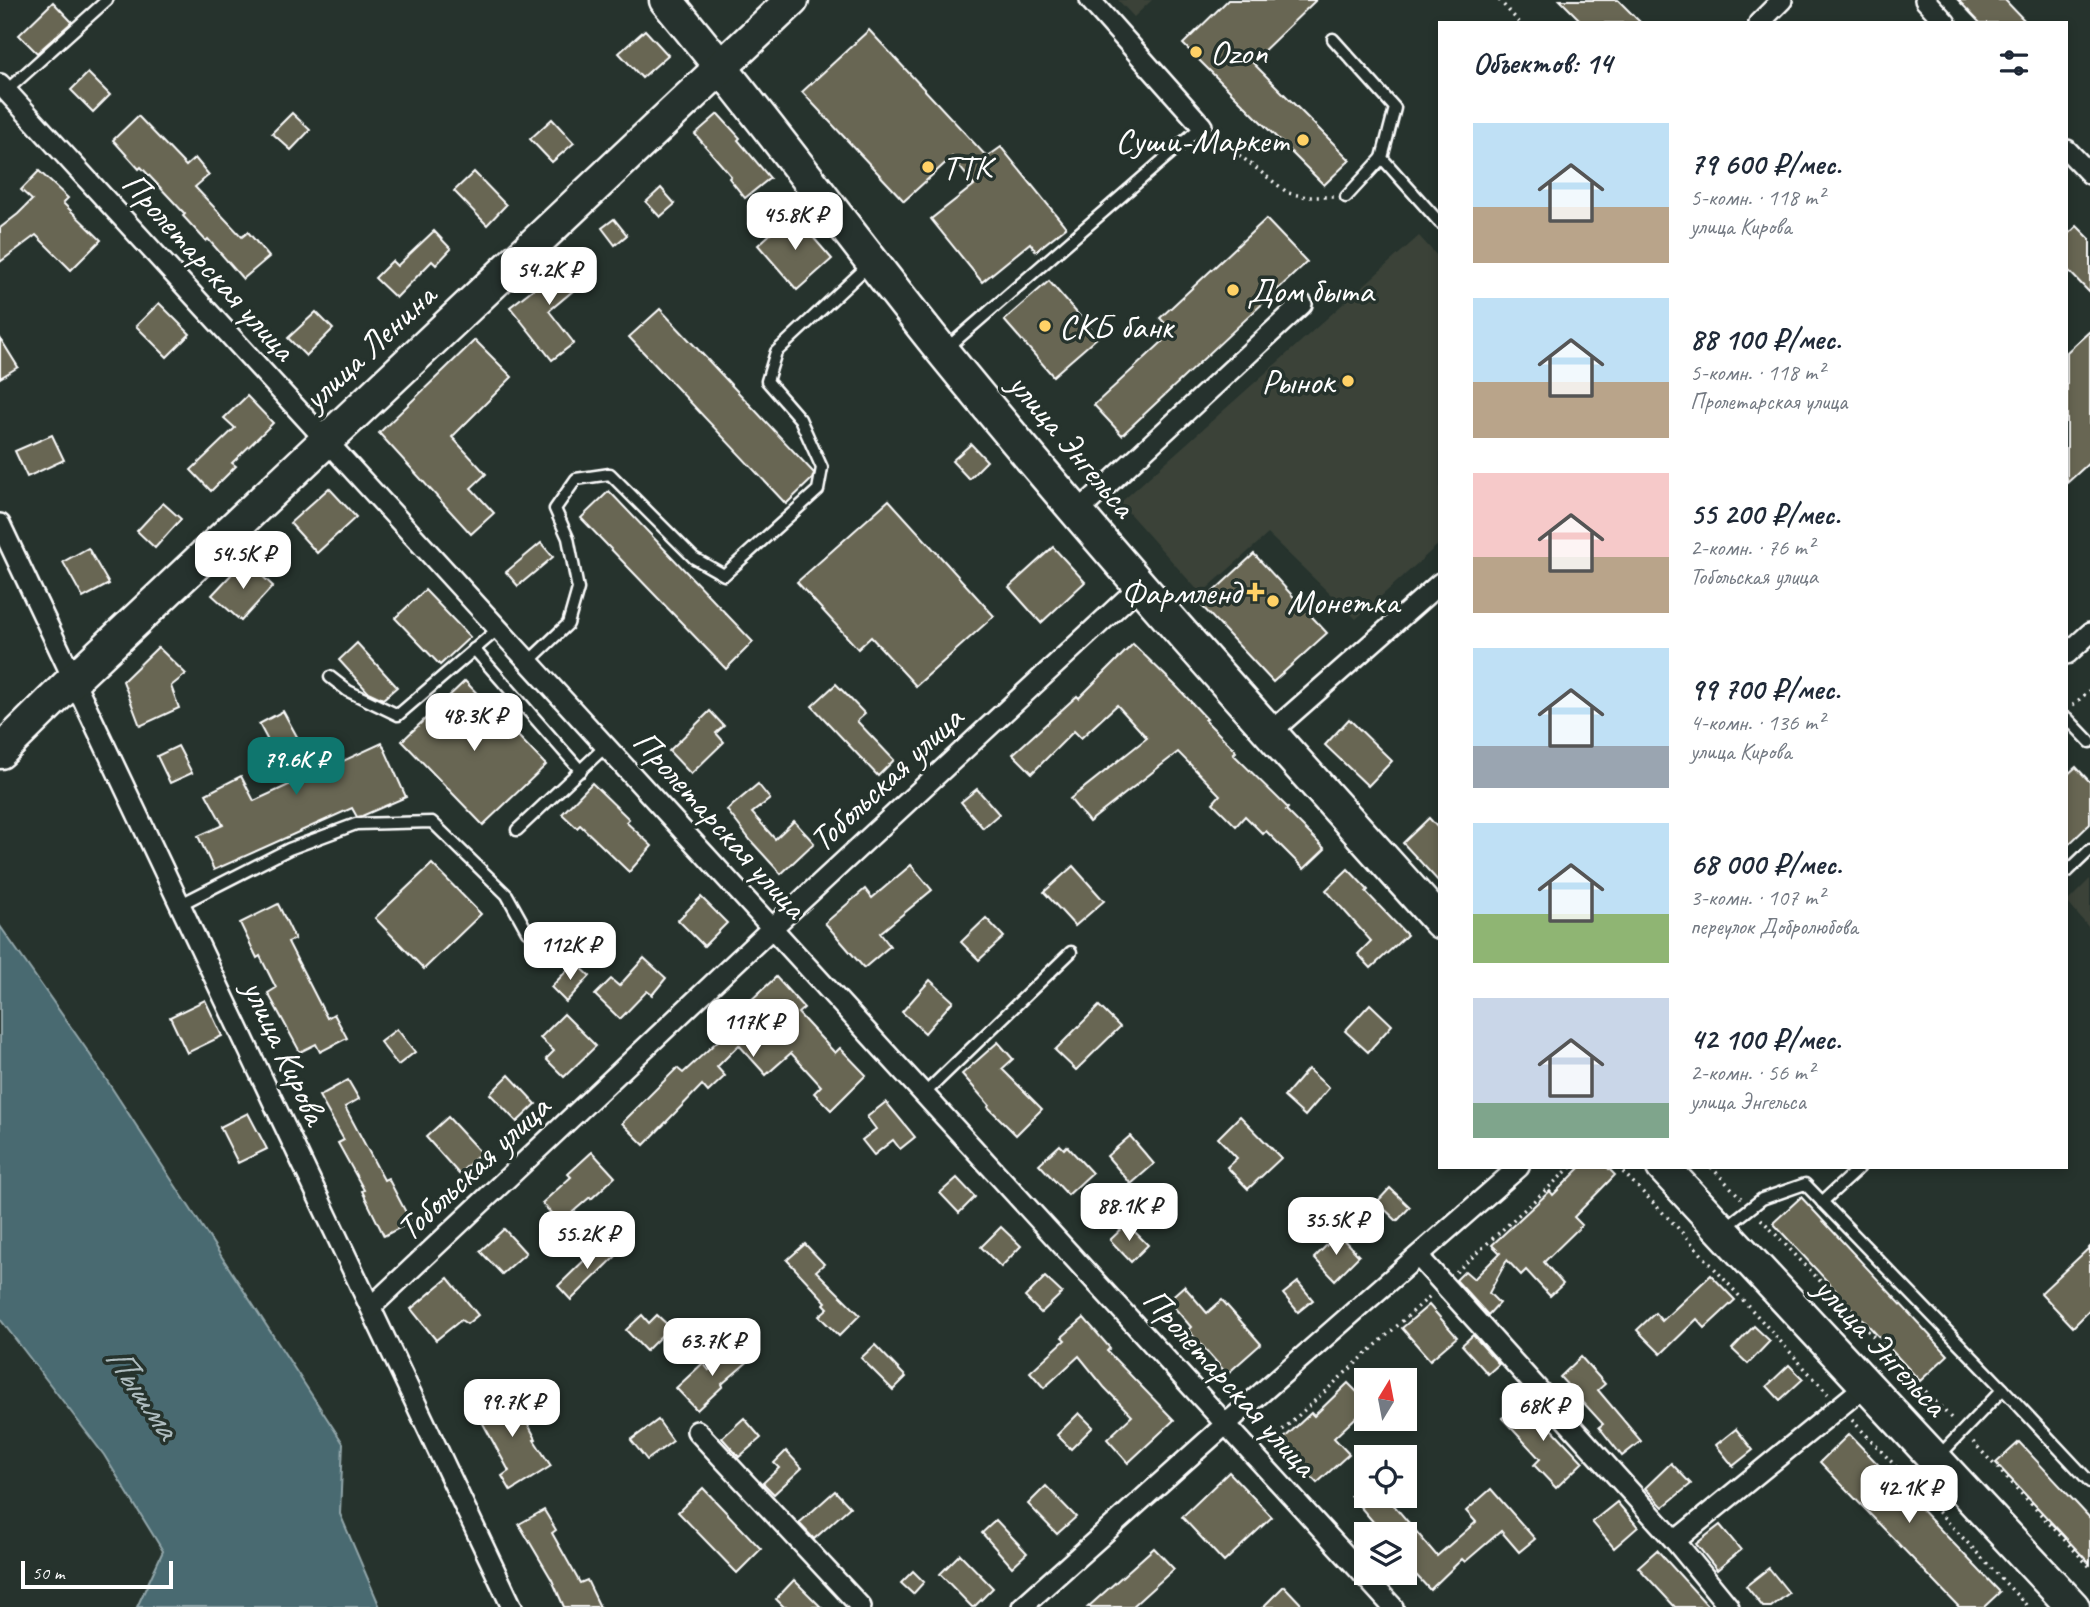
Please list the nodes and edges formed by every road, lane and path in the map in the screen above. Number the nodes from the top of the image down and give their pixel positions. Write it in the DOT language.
graph roads {
  1 [pos="107,0"];
  2 [pos="666,0"];
  3 [pos="792,0"];
  4 [pos="1090,0"];
  5 [pos="1499,0"];
  6 [pos="1782,0"];
  7 [pos="1925,0"];
  8 [pos="1518,21"];
  9 [pos="1761,21"];
  10 [pos="1944,21"];
  11 [pos="1333,39"];
  12 [pos="722,66"];
  13 [pos="3,88"];
  14 [pos="1202,126"];
  15 [pos="2068,151"];
  16 [pos="1382,158"];
  17 [pos="2090,174"];
  18 [pos="1346,197"];
  19 [pos="1438,221"];
  20 [pos="873,262"];
  21 [pos="1302,304"];
  22 [pos="943,352"];
  23 [pos="326,441"];
  24 [pos="1078,512"];
  25 [pos="0,524"];
  26 [pos="1438,585"];
  27 [pos="1140,586"];
  28 [pos="498,629"];
  29 [pos="2090,633"];
  30 [pos="474,649"];
  31 [pos="2068,653"];
  32 [pos="528,662"];
  33 [pos="330,677"];
  34 [pos="74,679"];
  35 [pos="2090,690"];
  36 [pos="2068,710"];
  37 [pos="2068,719"];
  38 [pos="1270,733"];
  39 [pos="2090,742"];
  40 [pos="606,746"];
  41 [pos="0,752"];
  42 [pos="581,771"];
  43 [pos="517,830"];
  44 [pos="2090,850"];
  45 [pos="2068,871"];
  46 [pos="181,904"];
  47 [pos="1438,920"];
  48 [pos="772,928"];
  49 [pos="527,931"];
  50 [pos="1071,952"];
  51 [pos="924,1094"];
  52 [pos="1517,1169"];
  53 [pos="1569,1169"];
  54 [pos="1620,1169"];
  55 [pos="1713,1169"];
  56 [pos="1858,1169"];
  57 [pos="1674,1174"];
  58 [pos="1822,1202"];
  59 [pos="1751,1208"];
  60 [pos="1722,1231"];
  61 [pos="1418,1256"];
  62 [pos="1443,1284"];
  63 [pos="371,1307"];
  64 [pos="1865,1386"];
  65 [pos="2003,1389"];
  66 [pos="1840,1407"];
  67 [pos="1226,1424"];
  68 [pos="697,1431"];
  69 [pos="1963,1431"];
  70 [pos="1262,1448"];
  71 [pos="1935,1459"];
  72 [pos="2090,1482"];
  73 [pos="1675,1541"];
  74 [pos="2090,1567"];
  75 [pos="512,1607"];
  76 [pos="861,1607"];
  77 [pos="1022,1607"];
  78 [pos="1393,1607"];
  79 [pos="1729,1607"];
  80 [pos="2028,1607"];
  81 [pos="2073,1607"];
  1 -- 13 [label="lane"];
  2 -- 12 [label="main road, улица Энгельса"];
  3 -- 12 [label="main road, улица Ленина"];
  4 -- 14 [label="street"];
  5 -- 8 [label="path"];
  6 -- 9 [label="street"];
  7 -- 10 [label="street"];
  11 -- 16 [label="lane"];
  12 -- 20 [label="main road, улица Энгельса"];
  12 -- 23 [label="main road, улица Ленина"];
  13 -- 23 [label="street, Пролетарская улица"];
  14 -- 18 [label="path"];
  14 -- 22 [label="lane"];
  15 -- 17 [label="street"];
  16 -- 18 [label="lane"];
  16 -- 19 [label="lane"];
  20 -- 22 [label="main road, улица Энгельса"];
  20 -- 32 [label="lane"];
  21 -- 24 [label="street"];
  22 -- 24 [label="main road, улица Энгельса"];
  23 -- 28 [label="street, Пролетарская улица"];
  23 -- 34 [label="main road, улица Ленина"];
  24 -- 27 [label="main road, улица Энгельса"];
  25 -- 34 [label="street, улица Кирова"];
  26 -- 38 [label="street"];
  27 -- 38 [label="main road, улица Энгельса"];
  27 -- 48 [label="street, Тобольская улица"];
  28 -- 30 [label="lane"];
  28 -- 32 [label="street, Пролетарская улица"];
  29 -- 31 [label="street"];
  30 -- 33 [label="lane"];
  30 -- 42 [label="lane"];
  32 -- 40 [label="street, Пролетарская улица"];
  34 -- 41 [label="main road, улица Ленина"];
  34 -- 46 [label="street, улица Кирова"];
  35 -- 36 [label="path"];
  37 -- 39 [label="lane"];
  38 -- 47 [label="main road, улица Энгельса"];
  40 -- 42 [label="lane"];
  40 -- 48 [label="street, Пролетарская улица"];
  42 -- 43 [label="lane"];
  44 -- 45 [label="lane"];
  46 -- 49 [label="lane"];
  46 -- 63 [label="street, улица Кирова"];
  48 -- 51 [label="street, Пролетарская улица"];
  48 -- 63 [label="street, Тобольская улица"];
  50 -- 51 [label="lane"];
  51 -- 67 [label="street, Пролетарская улица"];
  52 -- 61 [label="street"];
  53 -- 62 [label="path"];
  54 -- 66 [label="path"];
  55 -- 59 [label="path"];
  56 -- 58 [label="lane"];
  57 -- 60 [label="main road, улица Энгельса"];
  58 -- 59 [label="lane"];
  58 -- 65 [label="lane"];
  59 -- 60 [label="lane"];
  59 -- 69 [label="path"];
  60 -- 64 [label="main road, улица Энгельса"];
  61 -- 62 [label="street"];
  61 -- 67 [label="street"];
  62 -- 70 [label="path"];
  62 -- 73 [label="street"];
  63 -- 75 [label="street, улица Кирова"];
  64 -- 66 [label="street"];
  64 -- 71 [label="main road, улица Энгельса"];
  65 -- 69 [label="lane"];
  65 -- 72 [label="lane"];
  66 -- 73 [label="street"];
  66 -- 80 [label="path"];
  67 -- 77 [label="street"];
  67 -- 78 [label="street, Пролетарская улица"];
  68 -- 76 [label="street"];
  69 -- 71 [label="lane"];
  69 -- 74 [label="path"];
  71 -- 81 [label="main road, улица Энгельса"];
  73 -- 79 [label="street"];
}
